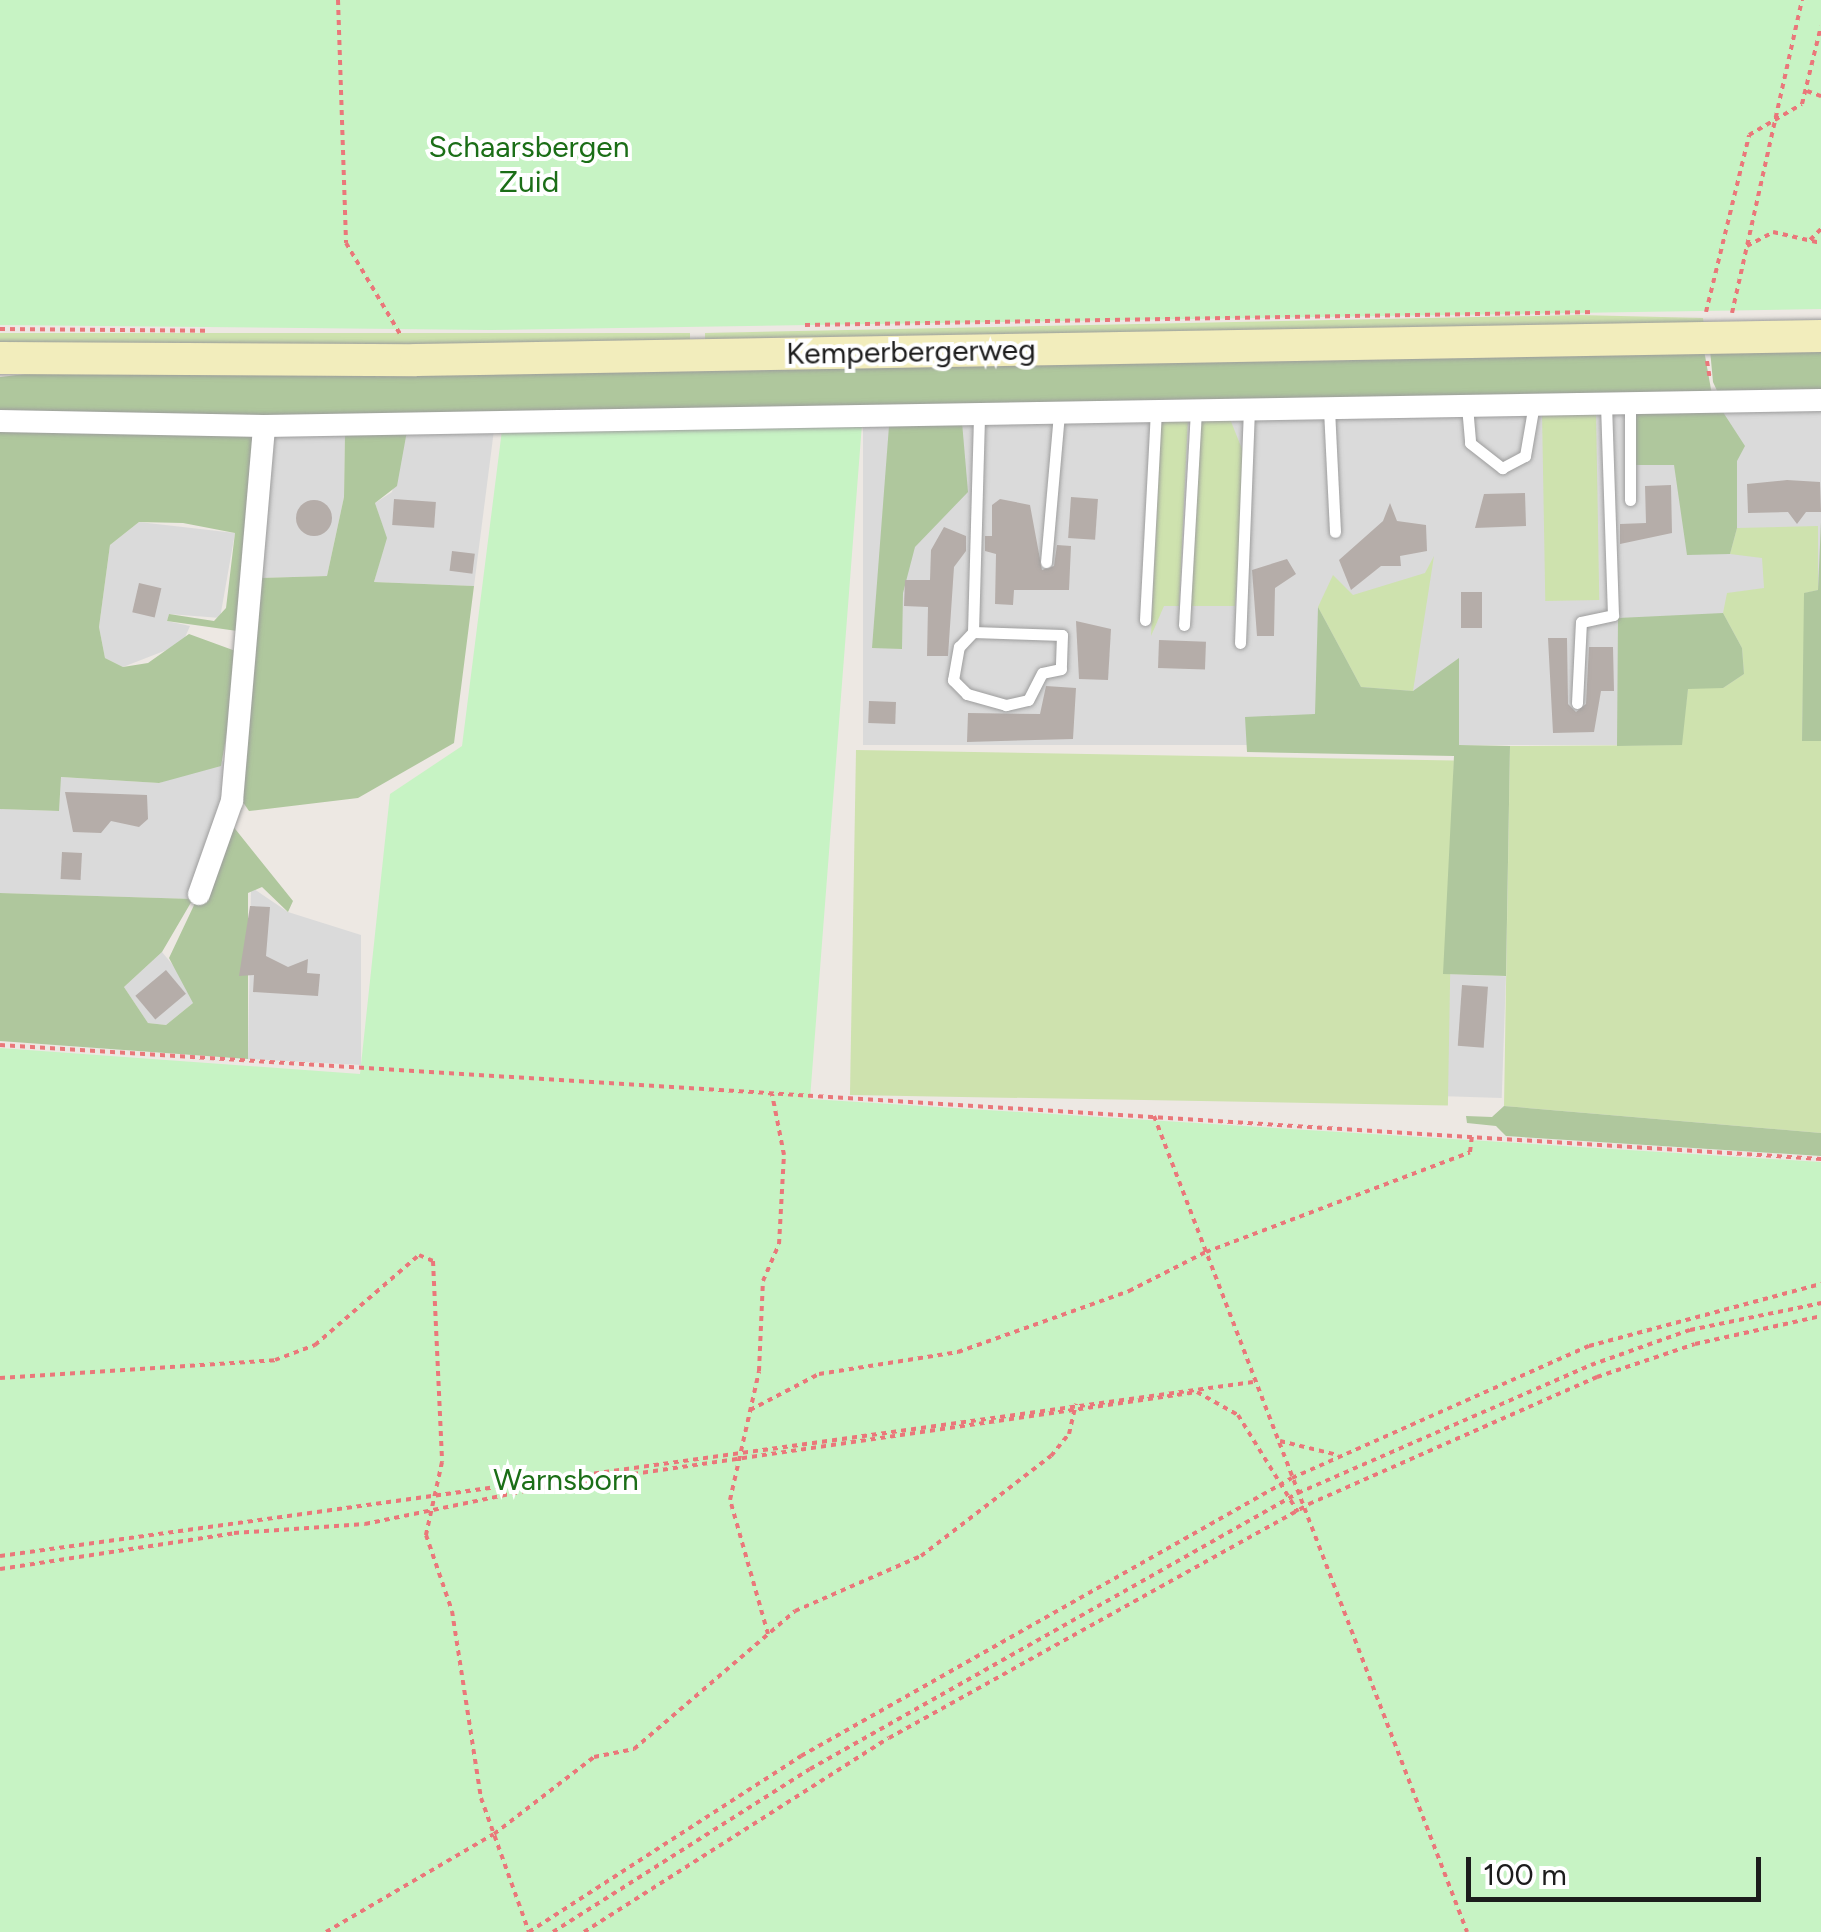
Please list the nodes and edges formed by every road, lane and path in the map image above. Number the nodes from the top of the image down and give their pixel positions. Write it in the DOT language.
graph roads {
  1 [pos="338,0"];
  2 [pos="1802,0"];
  3 [pos="1821,26"];
  4 [pos="1806,91"];
  5 [pos="1821,96"];
  6 [pos="1776,119"];
  7 [pos="1821,229"];
  8 [pos="1809,240"];
  9 [pos="1821,243"];
  10 [pos="1747,246"];
  11 [pos="1610,312"];
  12 [pos="1690,314"];
  13 [pos="796,326"];
  14 [pos="1717,326"];
  15 [pos="0,329"];
  16 [pos="230,331"];
  17 [pos="381,334"];
  18 [pos="400,334"];
  19 [pos="418,334"];
  20 [pos="1821,336"];
  21 [pos="0,358"];
  22 [pos="1821,400"];
  23 [pos="1618,403"];
  24 [pos="1534,404"];
  25 [pos="1466,406"];
  26 [pos="1330,409"];
  27 [pos="1248,410"];
  28 [pos="1156,411"];
  29 [pos="1196,411"];
  30 [pos="1059,413"];
  31 [pos="979,414"];
  32 [pos="0,422"];
  33 [pos="264,426"];
  34 [pos="1630,500"];
  35 [pos="1334,532"];
  36 [pos="1046,562"];
  37 [pos="1145,620"];
  38 [pos="1184,625"];
  39 [pos="973,632"];
  40 [pos="1240,643"];
  41 [pos="1577,703"];
  42 [pos="199,894"];
  43 [pos="0,1044"];
  44 [pos="772,1094"];
  45 [pos="1154,1116"];
  46 [pos="1472,1136"];
  47 [pos="1821,1159"];
  48 [pos="1206,1252"];
  49 [pos="1821,1284"];
  50 [pos="1821,1303"];
  51 [pos="1821,1316"];
  52 [pos="0,1378"];
  53 [pos="1254,1382"];
  54 [pos="1077,1402"];
  55 [pos="750,1410"];
  56 [pos="1073,1412"];
  57 [pos="1277,1440"];
  58 [pos="740,1450"];
  59 [pos="1338,1456"];
  60 [pos="738,1460"];
  61 [pos="1292,1478"];
  62 [pos="1283,1483"];
  63 [pos="1298,1493"];
  64 [pos="434,1494"];
  65 [pos="1290,1497"];
  66 [pos="1300,1510"];
  67 [pos="425,1514"];
  68 [pos="0,1556"];
  69 [pos="0,1569"];
  70 [pos="769,1636"];
  71 [pos="494,1834"];
  72 [pos="326,1932"];
  73 [pos="529,1932"];
  74 [pos="553,1932"];
  75 [pos="584,1932"];
  76 [pos="1467,1932"];
  1 -- 18 [label="path"];
  2 -- 6 [label="path"];
  3 -- 4 [label="path"];
  4 -- 5 [label="path"];
  4 -- 6 [label="path"];
  6 -- 10 [label="path"];
  6 -- 14 [label="path"];
  7 -- 8 [label="path"];
  8 -- 9 [label="path"];
  8 -- 10 [label="path"];
  10 -- 14 [label="path"];
  11 -- 13 [label="path, Kemperbergerweg"];
  12 -- 14 [label="path"];
  14 -- 20 [label="main road, Kemperbergerweg"];
  14 -- 21 [label="main road, Kemperbergerweg"];
  15 -- 16 [label="path"];
  17 -- 18 [label="path"];
  18 -- 19 [label="path"];
  22 -- 23 [label="street"];
  23 -- 24 [label="street"];
  23 -- 34 [label="lane"];
  23 -- 41 [label="lane"];
  24 -- 25 [label="street"];
  24 -- 25 [label="lane"];
  25 -- 26 [label="street"];
  26 -- 27 [label="street"];
  26 -- 35 [label="lane"];
  27 -- 29 [label="street"];
  27 -- 40 [label="lane"];
  28 -- 29 [label="street"];
  28 -- 30 [label="street"];
  28 -- 37 [label="lane"];
  29 -- 38 [label="lane"];
  30 -- 31 [label="street"];
  30 -- 36 [label="lane"];
  31 -- 33 [label="street"];
  31 -- 39 [label="lane"];
  32 -- 33 [label="street"];
  33 -- 42 [label="street"];
  39 -- 39 [label="lane"];
  43 -- 44 [label="path"];
  44 -- 45 [label="path"];
  44 -- 55 [label="path"];
  45 -- 46 [label="path"];
  45 -- 48 [label="path"];
  46 -- 47 [label="path"];
  46 -- 48 [label="path"];
  48 -- 53 [label="path"];
  48 -- 55 [label="path"];
  49 -- 59 [label="path"];
  50 -- 63 [label="path"];
  51 -- 66 [label="path"];
  52 -- 64 [label="path"];
  53 -- 54 [label="path"];
  53 -- 57 [label="path"];
  54 -- 56 [label="path"];
  54 -- 58 [label="path"];
  55 -- 58 [label="path"];
  56 -- 60 [label="path"];
  56 -- 62 [label="path"];
  56 -- 70 [label="path"];
  57 -- 59 [label="path"];
  57 -- 61 [label="path"];
  58 -- 60 [label="path"];
  58 -- 64 [label="path"];
  59 -- 61 [label="path"];
  60 -- 67 [label="path"];
  60 -- 70 [label="path"];
  61 -- 62 [label="path"];
  61 -- 63 [label="path"];
  62 -- 65 [label="path"];
  62 -- 73 [label="path"];
  63 -- 65 [label="path"];
  63 -- 66 [label="path"];
  64 -- 67 [label="path"];
  64 -- 68 [label="path"];
  65 -- 66 [label="path"];
  65 -- 74 [label="path"];
  66 -- 75 [label="path"];
  66 -- 76 [label="path"];
  67 -- 69 [label="path"];
  67 -- 71 [label="path"];
  70 -- 71 [label="path"];
  71 -- 72 [label="path"];
  71 -- 73 [label="path"];
}
